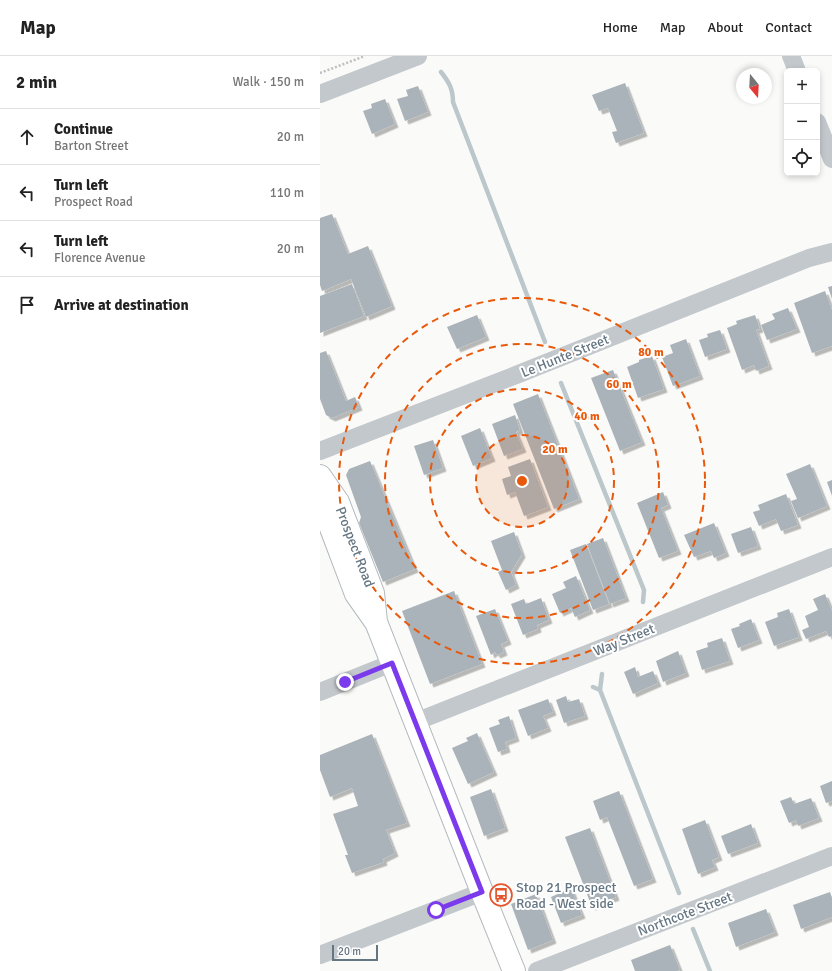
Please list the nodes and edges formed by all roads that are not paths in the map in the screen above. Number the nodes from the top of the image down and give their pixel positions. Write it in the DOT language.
graph roads {
  1 [pos="418,56"];
  2 [pos="790,56"];
  3 [pos="796,68"];
  4 [pos="320,94"];
  5 [pos="820,129"];
  6 [pos="832,159"];
  7 [pos="832,244"];
  8 [pos="832,252"];
  9 [pos="809,258"];
  10 [pos="320,451"];
  11 [pos="320,477"];
  12 [pos="832,557"];
  13 [pos="392,663"];
  14 [pos="320,692"];
  15 [pos="415,722"];
  16 [pos="832,856"];
  17 [pos="482,892"];
  18 [pos="320,955"];
  19 [pos="514,971"];
  20 [pos="537,971"];
  1 -- 4 [label="street"];
  2 -- 3 [label="street"];
  5 -- 6 [label="street"];
  7 -- 9 [label="street, Le Hunte Street"];
  8 -- 9 [label="street, Le Hunte Street"];
  9 -- 10 [label="street, Le Hunte Street"];
  11 -- 13 [label="main road, Prospect Road"];
  12 -- 15 [label="street, Way Street"];
  13 -- 14 [label="street"];
  13 -- 15 [label="main road, Prospect Road"];
  15 -- 17 [label="main road, Prospect Road"];
  16 -- 20 [label="street, Northcote Street"];
  17 -- 18 [label="street"];
  17 -- 19 [label="main road, Prospect Road"];
}
